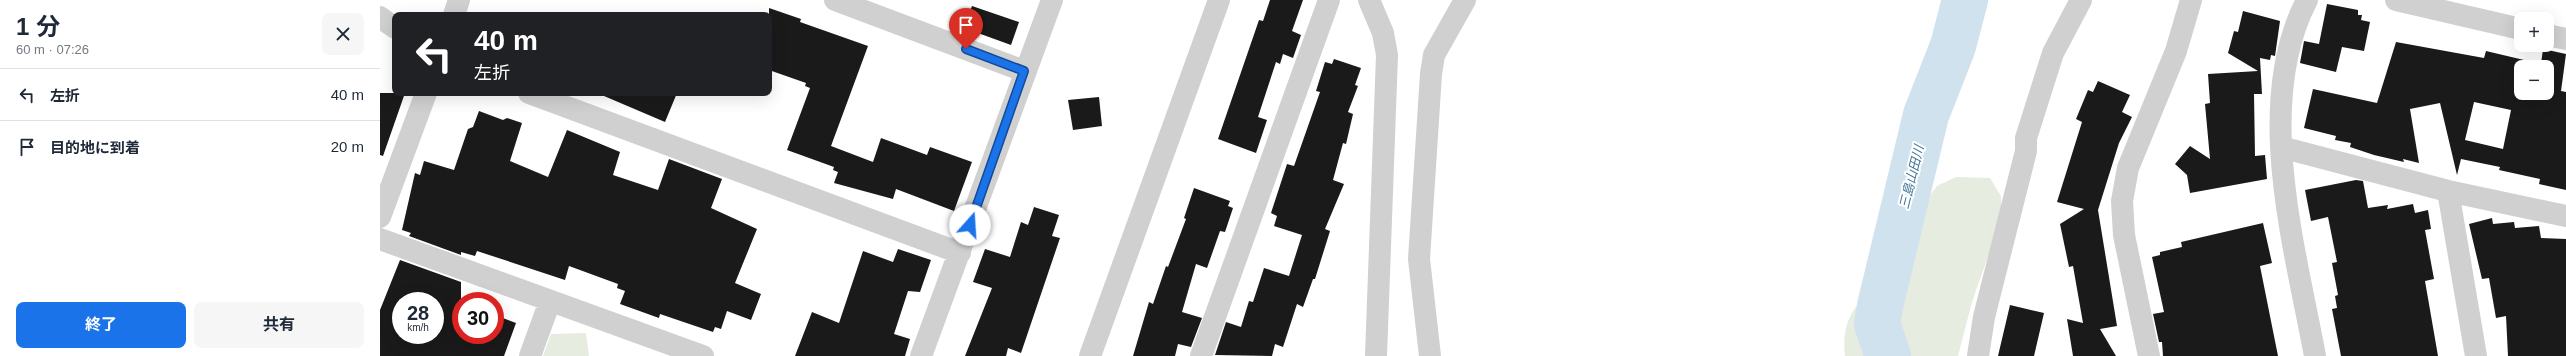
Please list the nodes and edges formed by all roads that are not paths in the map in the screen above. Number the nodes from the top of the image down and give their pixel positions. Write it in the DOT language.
graph roads {
  1 [pos="459,0"];
  2 [pos="835,0"];
  3 [pos="1052,0"];
  4 [pos="1219,0"];
  5 [pos="1329,0"];
  6 [pos="1369,0"];
  7 [pos="1465,0"];
  8 [pos="2081,0"];
  9 [pos="2191,0"];
  10 [pos="2307,0"];
  11 [pos="2396,0"];
  12 [pos="455,12"];
  13 [pos="380,17"];
  14 [pos="392,26"];
  15 [pos="2514,27"];
  16 [pos="2554,36"];
  17 [pos="2566,39"];
  18 [pos="1024,71"];
  19 [pos="425,96"];
  20 [pos="537,96"];
  21 [pos="2281,147"];
  22 [pos="2448,191"];
  23 [pos="2566,216"];
  24 [pos="380,217"];
  25 [pos="380,239"];
  26 [pos="960,253"];
  27 [pos="550,301"];
  28 [pos="530,356"];
  29 [pos="703,356"];
  30 [pos="921,356"];
  31 [pos="1090,356"];
  32 [pos="1201,356"];
  33 [pos="1376,356"];
  34 [pos="1430,356"];
  35 [pos="1978,356"];
  36 [pos="2149,356"];
  37 [pos="2315,356"];
  38 [pos="2476,356"];
  1 -- 12 [label="street"];
  2 -- 18 [label="street"];
  3 -- 18 [label="street"];
  4 -- 31 [label="street"];
  5 -- 32 [label="street"];
  6 -- 33 [label="street"];
  7 -- 34 [label="street"];
  8 -- 35 [label="street"];
  9 -- 36 [label="street"];
  10 -- 21 [label="street"];
  11 -- 15 [label="street"];
  13 -- 14 [label="street"];
  16 -- 17 [label="street"];
  18 -- 26 [label="street"];
  19 -- 24 [label="street"];
  20 -- 26 [label="street"];
  21 -- 22 [label="street"];
  21 -- 37 [label="street"];
  22 -- 23 [label="street"];
  22 -- 38 [label="street"];
  25 -- 27 [label="street"];
  26 -- 30 [label="street"];
  27 -- 28 [label="street"];
  27 -- 29 [label="street"];
}
